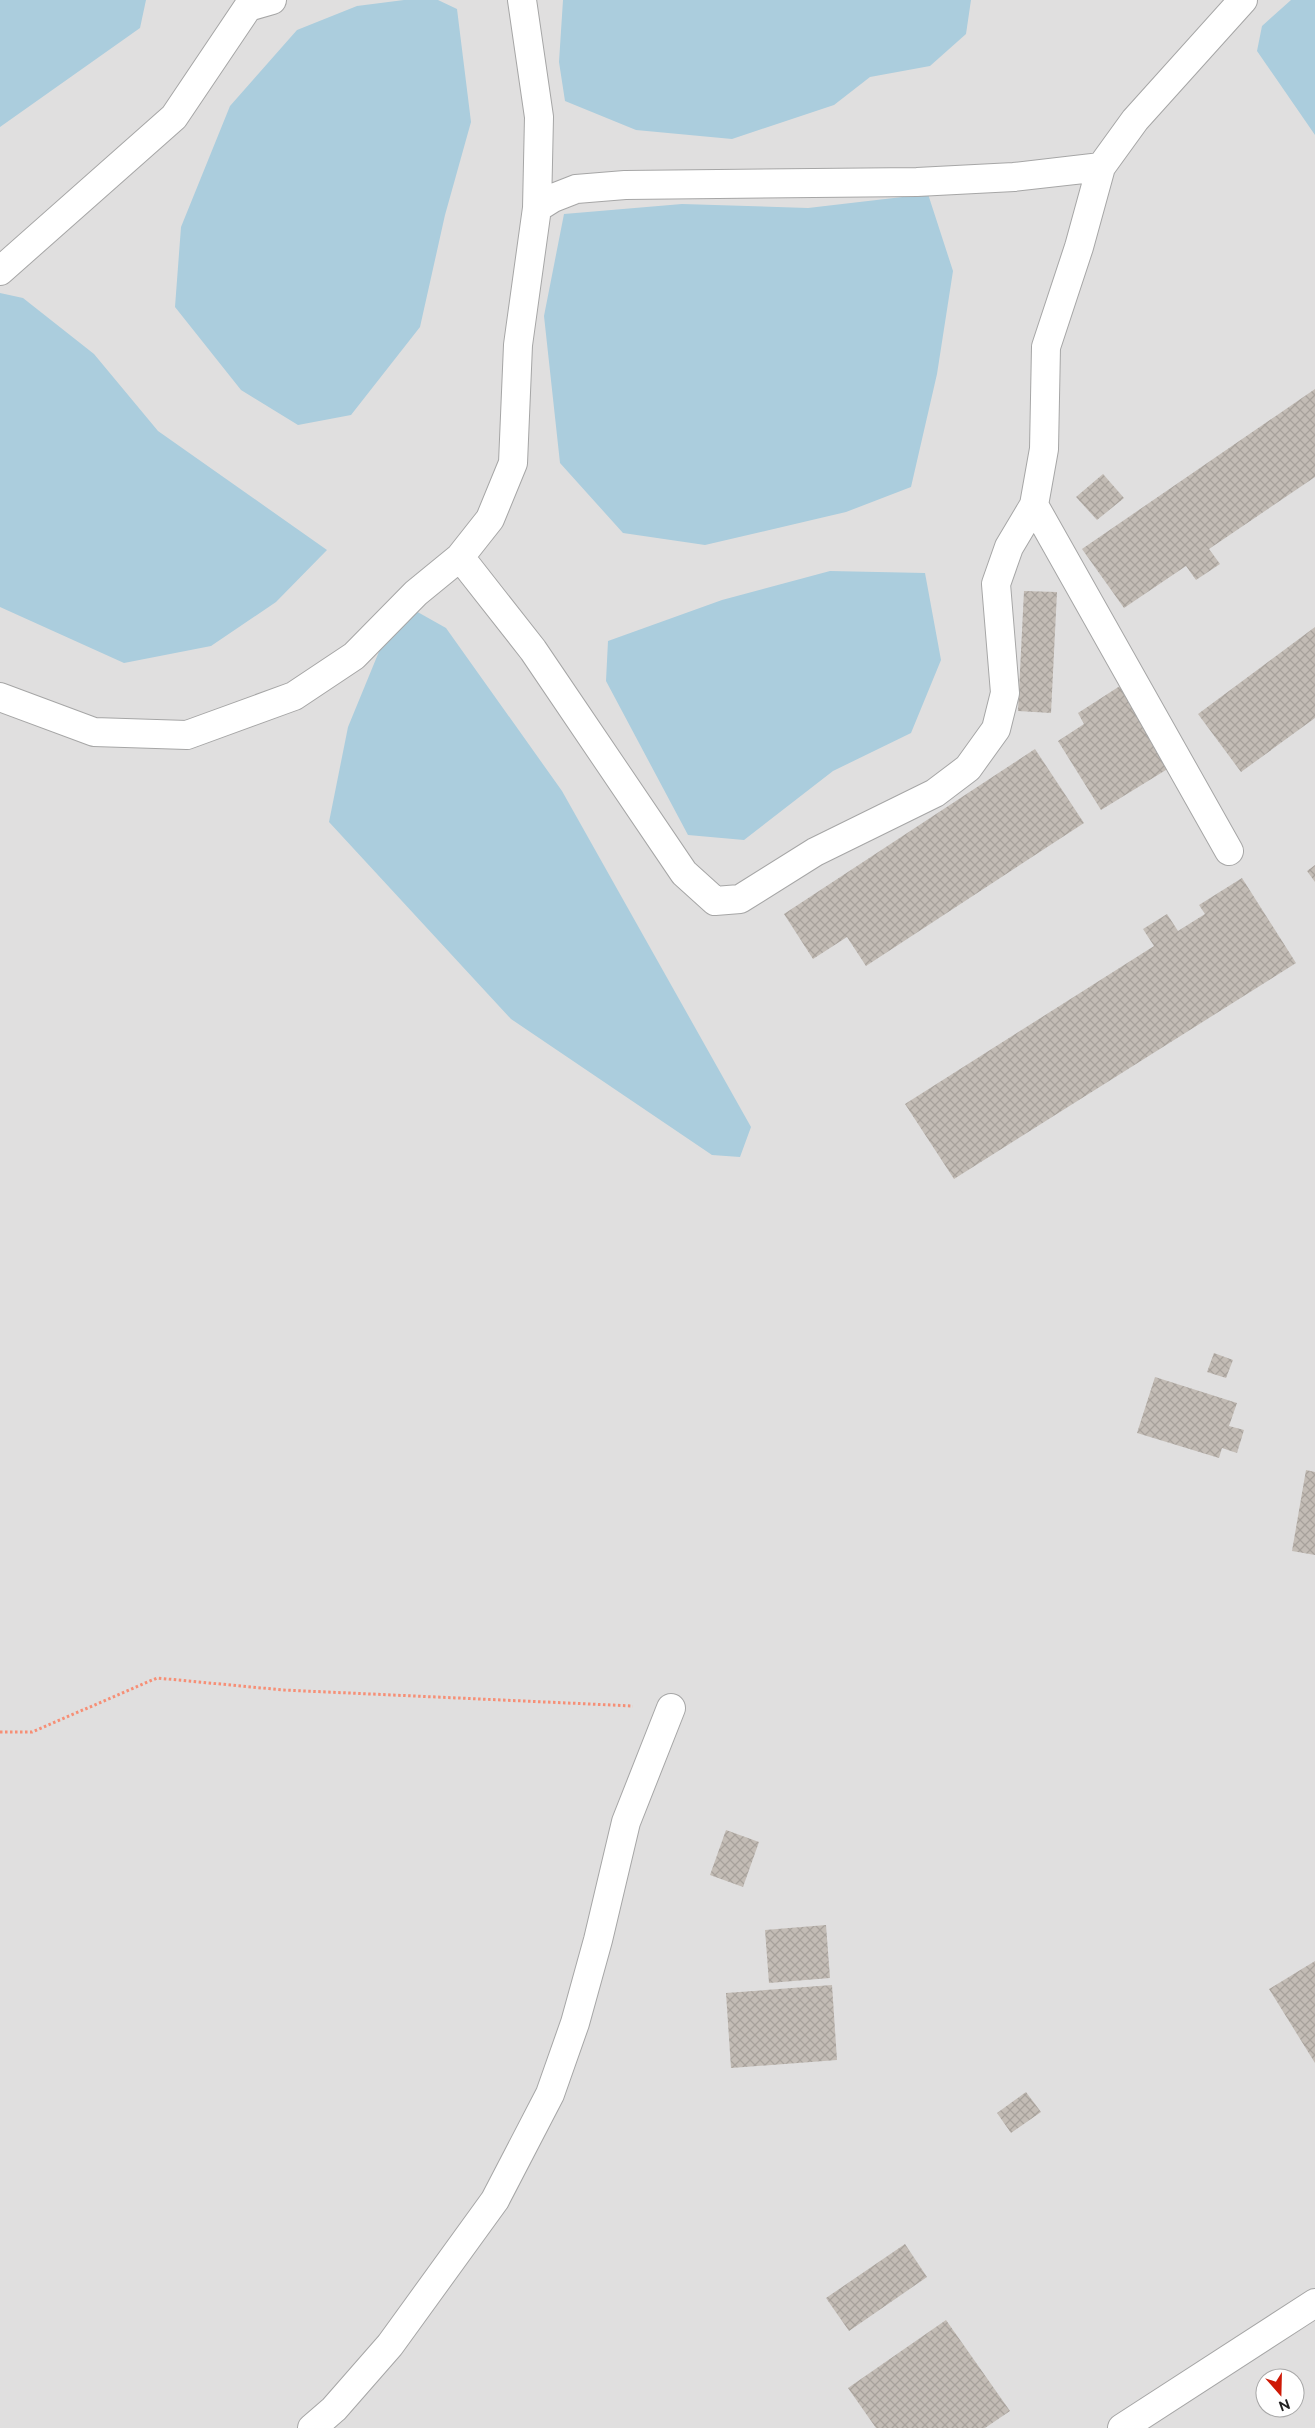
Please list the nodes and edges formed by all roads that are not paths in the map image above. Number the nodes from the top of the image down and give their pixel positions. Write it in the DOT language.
graph roads {
  1 [pos="522,0"];
  2 [pos="1243,0"];
  3 [pos="252,2"];
  4 [pos="1101,167"];
  5 [pos="537,208"];
  6 [pos="0,270"];
  7 [pos="1034,506"];
  8 [pos="460,557"];
  9 [pos="0,697"];
  10 [pos="1229,851"];
  11 [pos="671,1708"];
  12 [pos="1315,2303"];
  13 [pos="312,2428"];
  14 [pos="1122,2428"];
  1 -- 5 [label="street"];
  2 -- 4 [label="street"];
  3 -- 6 [label="street"];
  4 -- 5 [label="street"];
  4 -- 7 [label="street"];
  5 -- 8 [label="street"];
  7 -- 8 [label="street"];
  7 -- 10 [label="street"];
  8 -- 9 [label="street"];
  11 -- 13 [label="street"];
  12 -- 14 [label="street"];
}
